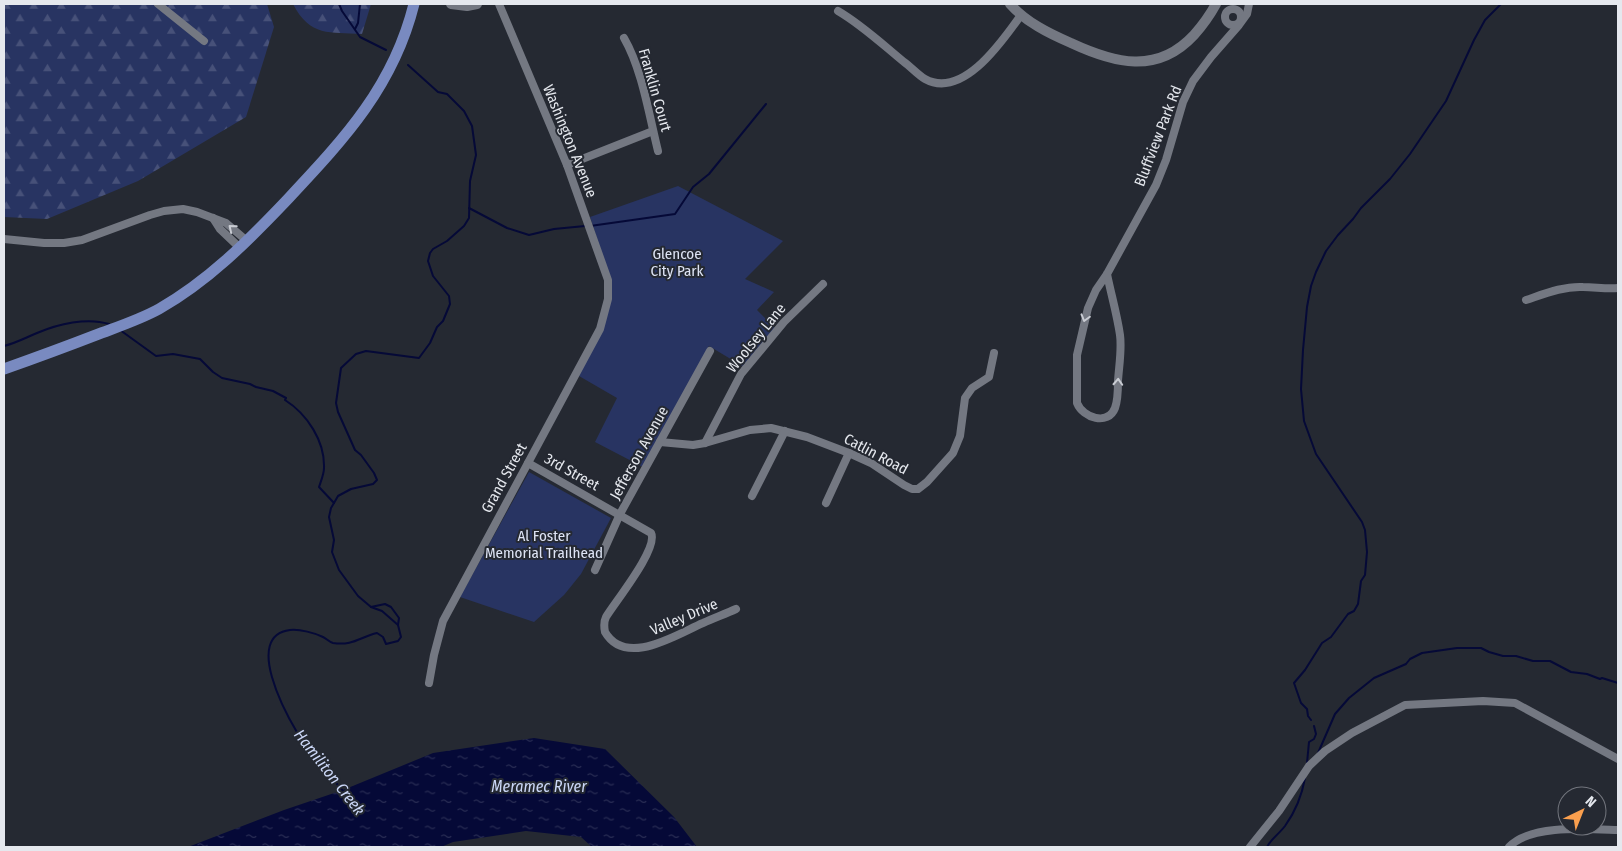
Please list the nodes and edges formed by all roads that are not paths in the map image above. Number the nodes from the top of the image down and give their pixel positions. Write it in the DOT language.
graph roads {
  1 [pos="158,4"];
  2 [pos="414,4"];
  3 [pos="451,4"];
  4 [pos="477,4"];
  5 [pos="499,4"];
  6 [pos="1010,4"];
  7 [pos="1216,4"];
  8 [pos="1243,4"];
  9 [pos="1249,4"];
  10 [pos="1234,10"];
  11 [pos="838,11"];
  12 [pos="1021,15"];
  13 [pos="1226,21"];
  14 [pos="624,38"];
  15 [pos="1226,39"];
  16 [pos="204,41"];
  17 [pos="653,131"];
  18 [pos="658,151"];
  19 [pos="567,165"];
  20 [pos="4,239"];
  21 [pos="244,245"];
  22 [pos="1107,274"];
  23 [pos="823,284"];
  24 [pos="1618,288"];
  25 [pos="610,290"];
  26 [pos="1094,295"];
  27 [pos="1111,296"];
  28 [pos="1526,300"];
  29 [pos="710,351"];
  30 [pos="994,353"];
  31 [pos="4,369"];
  32 [pos="784,431"];
  33 [pos="660,442"];
  34 [pos="705,443"];
  35 [pos="849,453"];
  36 [pos="528,463"];
  37 [pos="752,496"];
  38 [pos="826,503"];
  39 [pos="620,514"];
  40 [pos="595,570"];
  41 [pos="736,609"];
  42 [pos="613,643"];
  43 [pos="429,683"];
  44 [pos="1618,759"];
  45 [pos="1618,830"];
  46 [pos="1250,847"];
  47 [pos="1508,847"];
  1 -- 16 [label="street"];
  2 -- 21 [label="main road"];
  3 -- 4 [label="street"];
  5 -- 19 [label="street, Washington Avenue"];
  6 -- 12 [label="street"];
  7 -- 12 [label="street"];
  8 -- 10 [label="street"];
  9 -- 15 [label="street, Bluffview Park Rd"];
  10 -- 13 [label="street"];
  10 -- 13 [label="street"];
  11 -- 12 [label="street"];
  13 -- 15 [label="street"];
  14 -- 17 [label="street, Franklin Court"];
  15 -- 22 [label="street, Bluffview Park Rd"];
  17 -- 18 [label="street, Franklin Court"];
  17 -- 19 [label="street"];
  19 -- 25 [label="street, Washington Avenue"];
  20 -- 21 [label="street"];
  21 -- 31 [label="main road"];
  22 -- 26 [label="street, Bluffview Park Rd"];
  22 -- 27 [label="street, Bluffview Park Rd"];
  23 -- 34 [label="street, Woolsey Lane"];
  24 -- 28 [label="street"];
  25 -- 36 [label="street, Grand Street"];
  26 -- 27 [label="street"];
  26 -- 27 [label="street, Bluffview Park Rd, one-way"];
  29 -- 33 [label="street, Jefferson Avenue"];
  30 -- 35 [label="street, Catlin Road"];
  32 -- 34 [label="street, Catlin Road"];
  32 -- 35 [label="street, Catlin Road"];
  32 -- 37 [label="street"];
  33 -- 34 [label="street, Catlin Road"];
  33 -- 39 [label="street, Jefferson Avenue"];
  35 -- 38 [label="street"];
  36 -- 39 [label="street, 3rd Street"];
  36 -- 43 [label="street, Grand Street"];
  39 -- 40 [label="street, Jefferson Avenue"];
  39 -- 42 [label="street, 3rd Street"];
  41 -- 42 [label="street, Valley Drive"];
  44 -- 46 [label="street"];
  45 -- 47 [label="street"];
}
